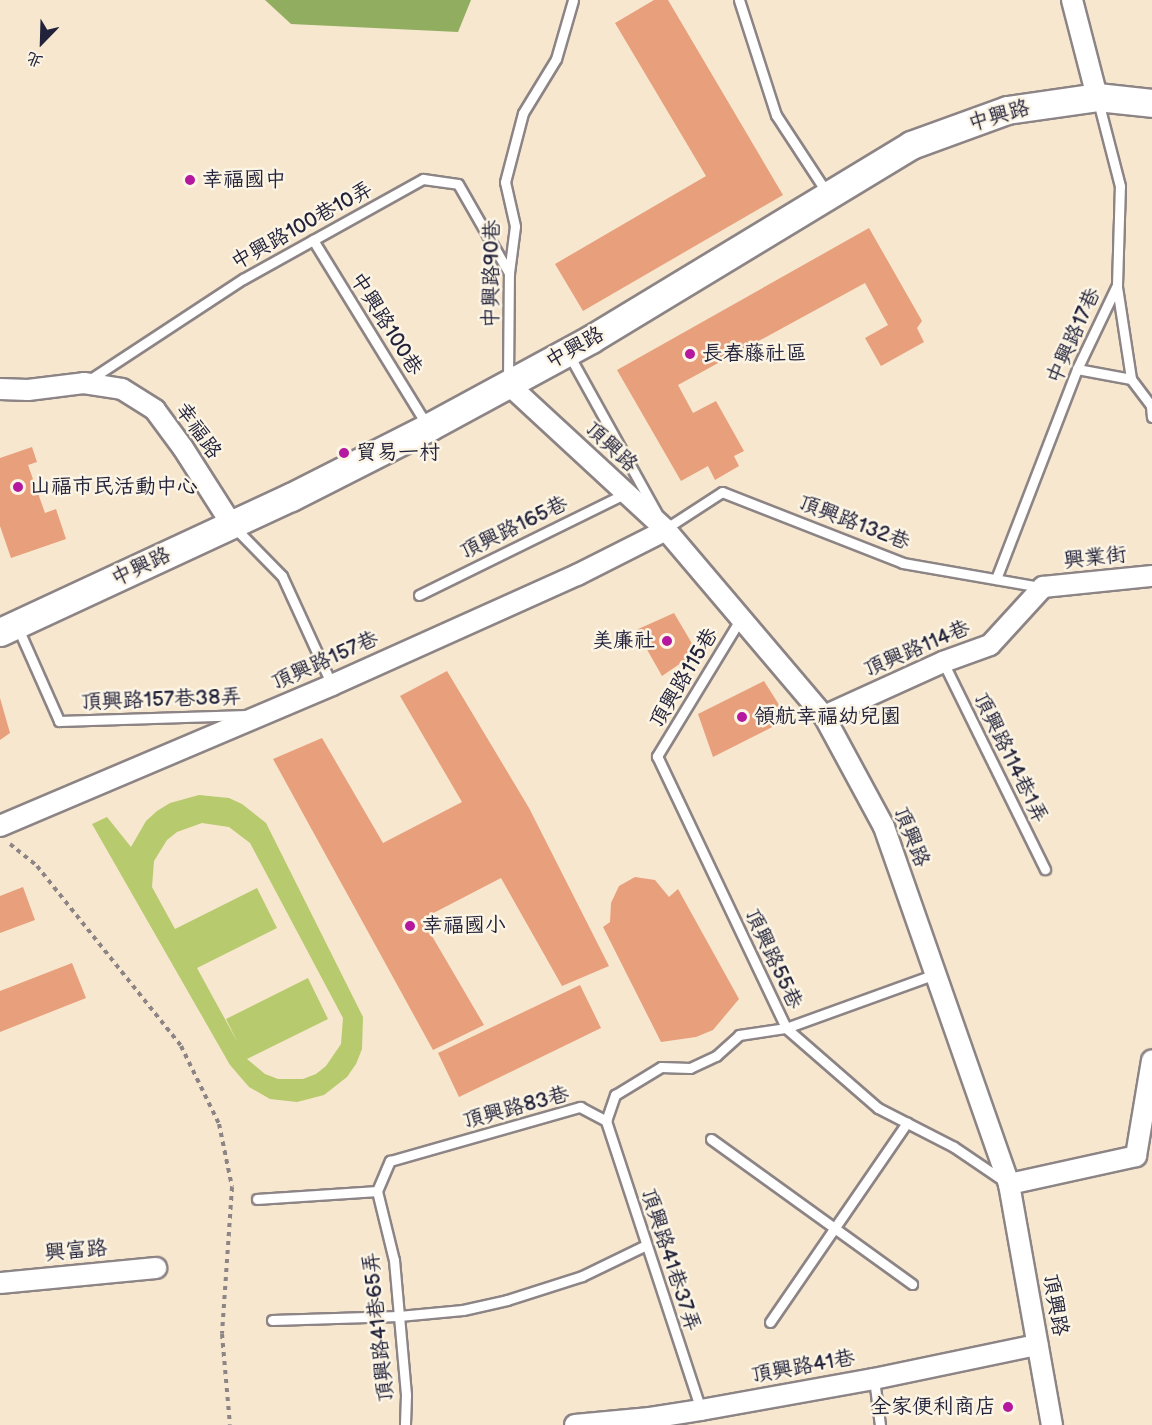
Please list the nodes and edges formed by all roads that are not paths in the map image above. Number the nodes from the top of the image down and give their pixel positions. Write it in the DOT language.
graph roads {
  1 [pos="573,0"];
  2 [pos="739,0"];
  3 [pos="1072,0"];
  4 [pos="1097,97"];
  5 [pos="1152,103"];
  6 [pos="829,196"];
  7 [pos="313,240"];
  8 [pos="509,273"];
  9 [pos="1117,285"];
  10 [pos="568,352"];
  11 [pos="1077,369"];
  12 [pos="1131,379"];
  13 [pos="84,383"];
  14 [pos="508,384"];
  15 [pos="0,389"];
  16 [pos="1152,417"];
  17 [pos="429,427"];
  18 [pos="626,493"];
  19 [pos="232,525"];
  20 [pos="666,530"];
  21 [pos="1152,576"];
  22 [pos="996,579"];
  23 [pos="1043,587"];
  24 [pos="419,595"];
  25 [pos="741,618"];
  26 [pos="8,628"];
  27 [pos="943,662"];
  28 [pos="332,685"];
  29 [pos="262,714"];
  30 [pos="824,716"];
  31 [pos="657,756"];
  32 [pos="5,835"];
  33 [pos="1045,869"];
  34 [pos="935,974"];
  35 [pos="786,1028"];
  36 [pos="1152,1060"];
  37 [pos="606,1121"];
  38 [pos="907,1123"];
  39 [pos="711,1139"];
  40 [pos="1009,1184"];
  41 [pos="376,1191"];
  42 [pos="257,1199"];
  43 [pos="835,1228"];
  44 [pos="646,1245"];
  45 [pos="156,1268"];
  46 [pos="0,1283"];
  47 [pos="912,1284"];
  48 [pos="399,1316"];
  49 [pos="272,1320"];
  50 [pos="770,1322"];
  51 [pos="1038,1345"];
  52 [pos="874,1379"];
  53 [pos="701,1410"];
  54 [pos="405,1425"];
  55 [pos="575,1425"];
  56 [pos="880,1425"];
  57 [pos="1052,1425"];
  1 -- 8 [label="lane, 中興路90巷"];
  2 -- 6 [label="lane"];
  3 -- 4 [label="street"];
  4 -- 5 [label="street, 中興路"];
  4 -- 6 [label="street, 中興路"];
  4 -- 9 [label="lane, 中興路17巷"];
  6 -- 10 [label="street, 中興路"];
  7 -- 8 [label="lane, 中興路100巷10弄"];
  7 -- 13 [label="lane, 中興路100巷10弄"];
  7 -- 17 [label="lane, 中興路100巷"];
  8 -- 14 [label="lane, 中興路90巷"];
  9 -- 11 [label="lane, 中興路17巷"];
  9 -- 12 [label="lane"];
  10 -- 14 [label="street, 中興路"];
  10 -- 20 [label="lane"];
  11 -- 12 [label="lane"];
  11 -- 22 [label="lane, 中興路17巷"];
  12 -- 16 [label="lane"];
  13 -- 15 [label="street, 幸福路"];
  13 -- 19 [label="street, 幸福路"];
  14 -- 17 [label="street, 中興路"];
  14 -- 18 [label="street, 頂興路"];
  17 -- 19 [label="street, 中興路"];
  18 -- 20 [label="street, 頂興路"];
  18 -- 24 [label="lane, 頂興路165巷"];
  19 -- 26 [label="street, 中興路"];
  19 -- 28 [label="lane"];
  20 -- 22 [label="lane, 頂興路132巷"];
  20 -- 25 [label="street, 頂興路"];
  20 -- 28 [label="street, 頂興路157巷"];
  21 -- 23 [label="street, 興業街"];
  22 -- 23 [label="lane, 頂興路132巷"];
  23 -- 27 [label="street, 頂興路114巷"];
  25 -- 30 [label="street, 頂興路"];
  25 -- 31 [label="lane, 頂興路115巷"];
  26 -- 29 [label="lane, 頂興路157巷38弄"];
  27 -- 30 [label="street, 頂興路114巷"];
  27 -- 33 [label="lane, 頂興路114巷1弄"];
  28 -- 29 [label="street, 頂興路157巷"];
  29 -- 32 [label="street, 頂興路157巷"];
  30 -- 34 [label="street, 頂興路"];
  31 -- 35 [label="lane, 頂興路55巷"];
  34 -- 35 [label="lane"];
  34 -- 40 [label="street, 頂興路"];
  35 -- 37 [label="lane"];
  35 -- 38 [label="lane, 頂興路55巷"];
  36 -- 40 [label="street"];
  37 -- 41 [label="lane, 頂興路83巷"];
  37 -- 44 [label="lane, 頂興路41巷37弄"];
  38 -- 40 [label="lane, 頂興路55巷"];
  38 -- 43 [label="lane"];
  39 -- 43 [label="lane"];
  40 -- 51 [label="street, 頂興路"];
  41 -- 42 [label="lane"];
  41 -- 48 [label="lane, 頂興路41巷65弄"];
  43 -- 47 [label="lane"];
  43 -- 50 [label="lane"];
  44 -- 48 [label="lane"];
  44 -- 53 [label="lane, 頂興路41巷37弄"];
  45 -- 46 [label="street, 興富路"];
  48 -- 49 [label="lane"];
  48 -- 54 [label="lane, 頂興路41巷65弄"];
  51 -- 52 [label="street, 頂興路41巷"];
  51 -- 57 [label="street, 頂興路"];
  52 -- 53 [label="street, 頂興路41巷"];
  52 -- 56 [label="lane"];
  53 -- 55 [label="street, 頂興路41巷"];
}
